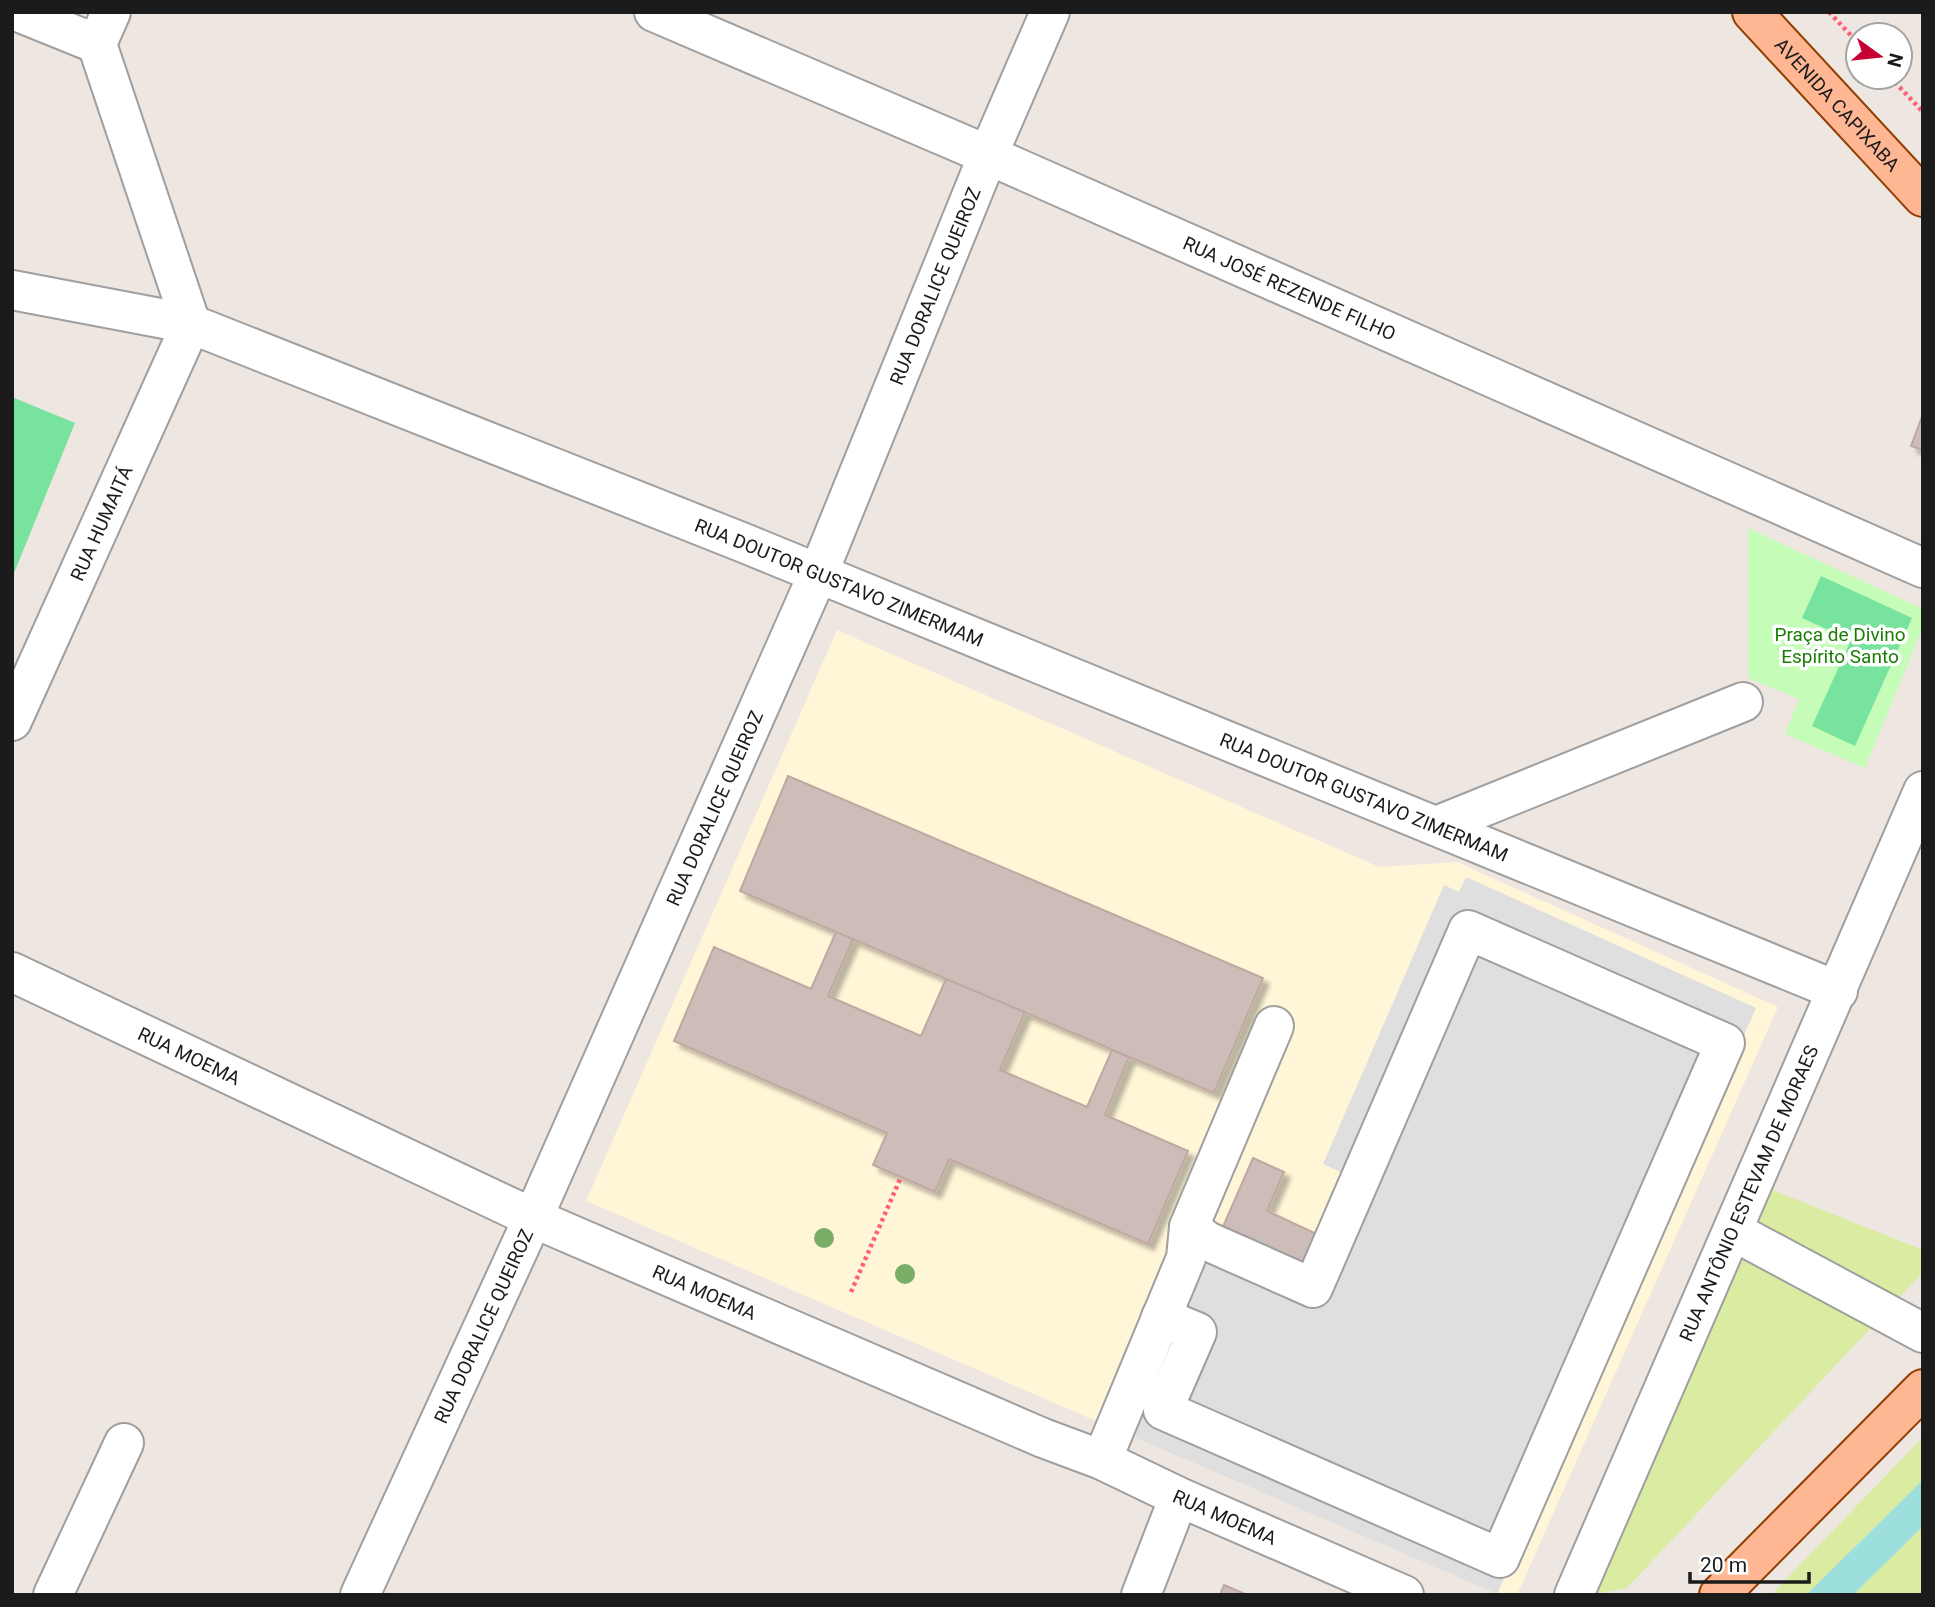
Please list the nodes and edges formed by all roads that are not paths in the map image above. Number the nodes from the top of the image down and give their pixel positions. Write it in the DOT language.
graph roads {
  1 [pos="18,12"];
  2 [pos="654,12"];
  3 [pos="1050,12"];
  4 [pos="1752,12"];
  5 [pos="104,28"];
  6 [pos="988,155"];
  7 [pos="1923,197"];
  8 [pos="12,290"];
  9 [pos="191,324"];
  10 [pos="1923,568"];
  11 [pos="818,574"];
  12 [pos="1743,702"];
  13 [pos="12,721"];
  14 [pos="1923,791"];
  15 [pos="1436,826"];
  16 [pos="12,972"];
  17 [pos="1838,991"];
  18 [pos="1274,1026"];
  19 [pos="533,1218"];
  20 [pos="1189,1227"];
  21 [pos="1733,1231"];
  22 [pos="1161,1317"];
  23 [pos="1923,1333"];
  24 [pos="1923,1389"];
  25 [pos="124,1443"];
  26 [pos="1092,1456"];
  27 [pos="1179,1497"];
  28 [pos="53,1595"];
  29 [pos="360,1595"];
  30 [pos="1141,1595"];
  31 [pos="1404,1595"];
  32 [pos="1574,1595"];
  33 [pos="1719,1595"];
  1 -- 5 [label="street"];
  2 -- 6 [label="street, RUA JOSÉ REZENDE FILHO"];
  3 -- 6 [label="street, RUA DORALICE QUEIROZ"];
  4 -- 7 [label="main road, AVENIDA CAPIXABA"];
  5 -- 9 [label="street"];
  6 -- 10 [label="street, RUA JOSÉ REZENDE FILHO"];
  6 -- 11 [label="street, RUA DORALICE QUEIROZ"];
  8 -- 9 [label="street, RUA DOUTOR GUSTAVO ZIMERMAM"];
  9 -- 11 [label="street, RUA DOUTOR GUSTAVO ZIMERMAM"];
  9 -- 13 [label="street, RUA HUMAITÁ"];
  11 -- 15 [label="street, RUA DOUTOR GUSTAVO ZIMERMAM"];
  11 -- 19 [label="street, RUA DORALICE QUEIROZ"];
  12 -- 15 [label="street"];
  14 -- 17 [label="street, RUA ANTÔNIO ESTEVAM DE MORAES"];
  15 -- 17 [label="street, RUA DOUTOR GUSTAVO ZIMERMAM"];
  16 -- 19 [label="street, RUA MOEMA"];
  17 -- 21 [label="street, RUA ANTÔNIO ESTEVAM DE MORAES"];
  18 -- 20 [label="street"];
  19 -- 26 [label="street, RUA MOEMA"];
  19 -- 29 [label="street, RUA DORALICE QUEIROZ"];
  20 -- 22 [label="street"];
  20 -- 22 [label="street"];
  20 -- 26 [label="street"];
  21 -- 23 [label="street"];
  21 -- 32 [label="street, RUA ANTÔNIO ESTEVAM DE MORAES"];
  22 -- 26 [label="street"];
  24 -- 33 [label="main road"];
  25 -- 28 [label="street"];
  26 -- 27 [label="street, RUA MOEMA"];
  27 -- 30 [label="street"];
  27 -- 31 [label="street, RUA MOEMA"];
}
